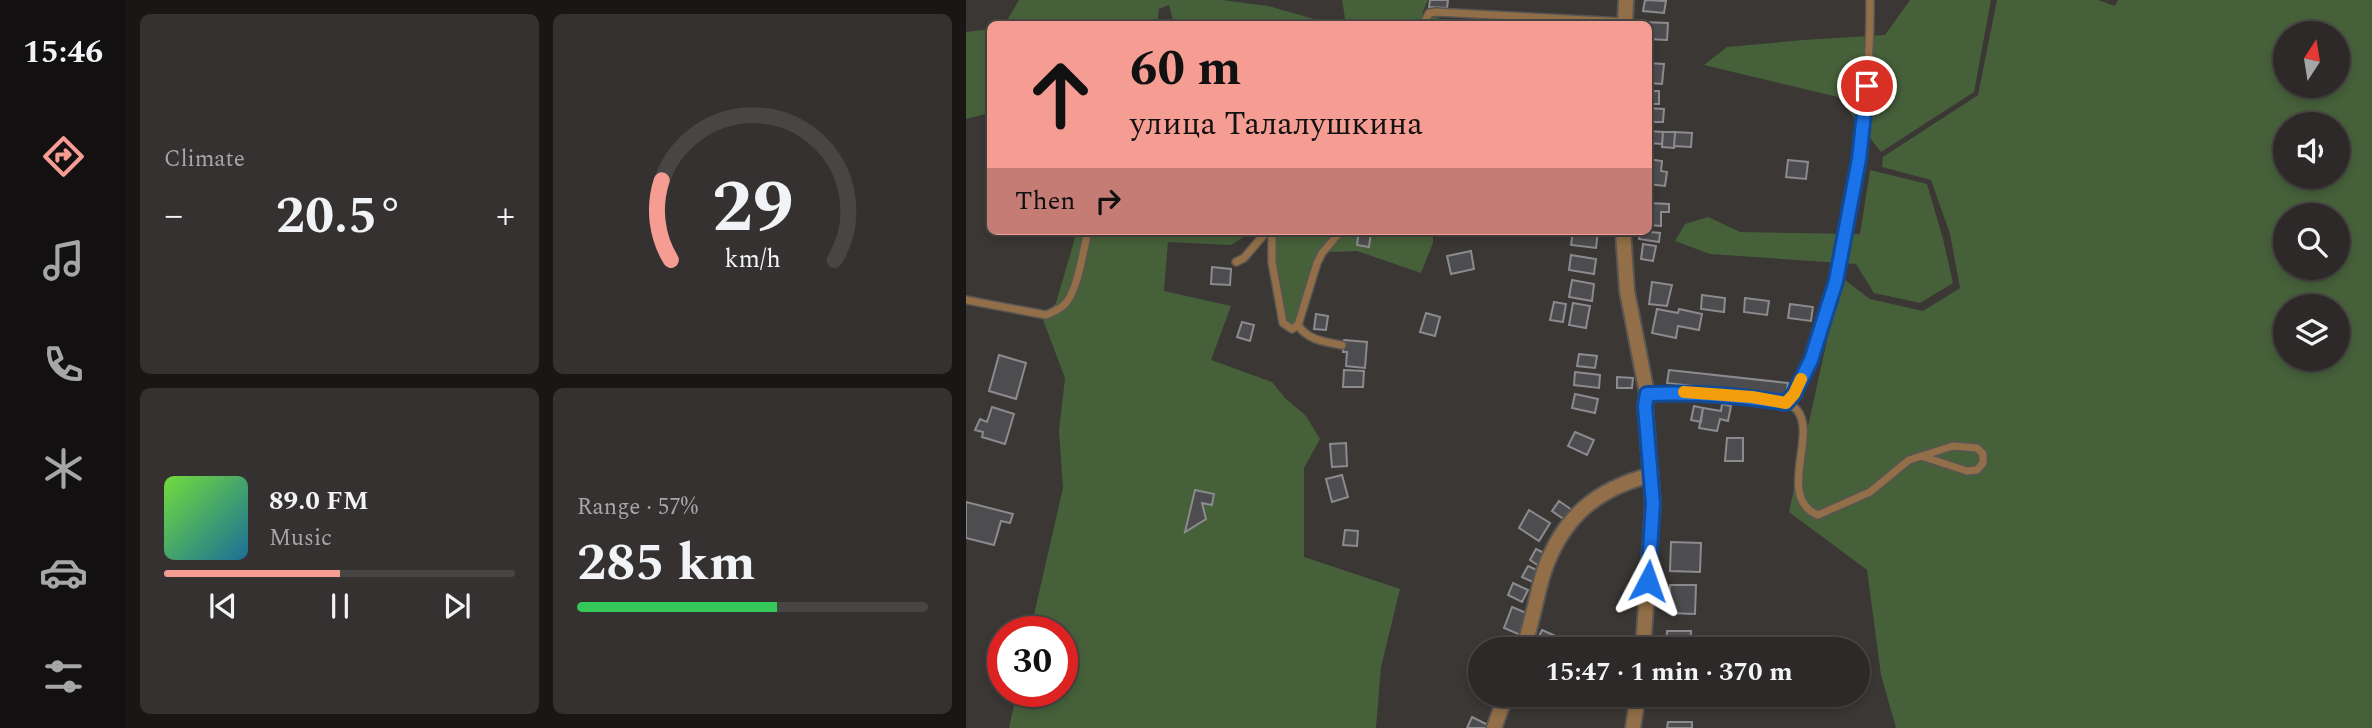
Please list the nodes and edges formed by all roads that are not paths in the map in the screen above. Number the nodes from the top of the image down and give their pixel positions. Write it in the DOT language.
graph roads {
  1 [pos="1626,0"];
  2 [pos="1870,0"];
  3 [pos="1425,21"];
  4 [pos="1591,21"];
  5 [pos="1625,21"];
  6 [pos="1087,235"];
  7 [pos="1264,235"];
  8 [pos="1272,235"];
  9 [pos="1338,235"];
  10 [pos="1623,235"];
  11 [pos="1236,262"];
  12 [pos="966,300"];
  13 [pos="1298,326"];
  14 [pos="1342,345"];
  15 [pos="1647,394"];
  16 [pos="1786,403"];
  17 [pos="1921,456"];
  18 [pos="1651,475"];
  19 [pos="1527,637"];
  20 [pos="1644,637"];
  21 [pos="1502,707"];
  22 [pos="1636,707"];
  23 [pos="1494,728"];
  24 [pos="1633,728"];
  1 -- 5 [label="street"];
  2 -- 16 [label="lane"];
  3 -- 4 [label="lane"];
  6 -- 12 [label="lane"];
  7 -- 11 [label="lane"];
  8 -- 13 [label="lane"];
  9 -- 13 [label="lane"];
  10 -- 15 [label="street"];
  13 -- 14 [label="lane"];
  15 -- 16 [label="lane"];
  15 -- 18 [label="street"];
  16 -- 17 [label="lane"];
  17 -- 17 [label="lane"];
  18 -- 19 [label="street"];
  18 -- 20 [label="street"];
  21 -- 23 [label="street"];
  22 -- 24 [label="street"];
}
